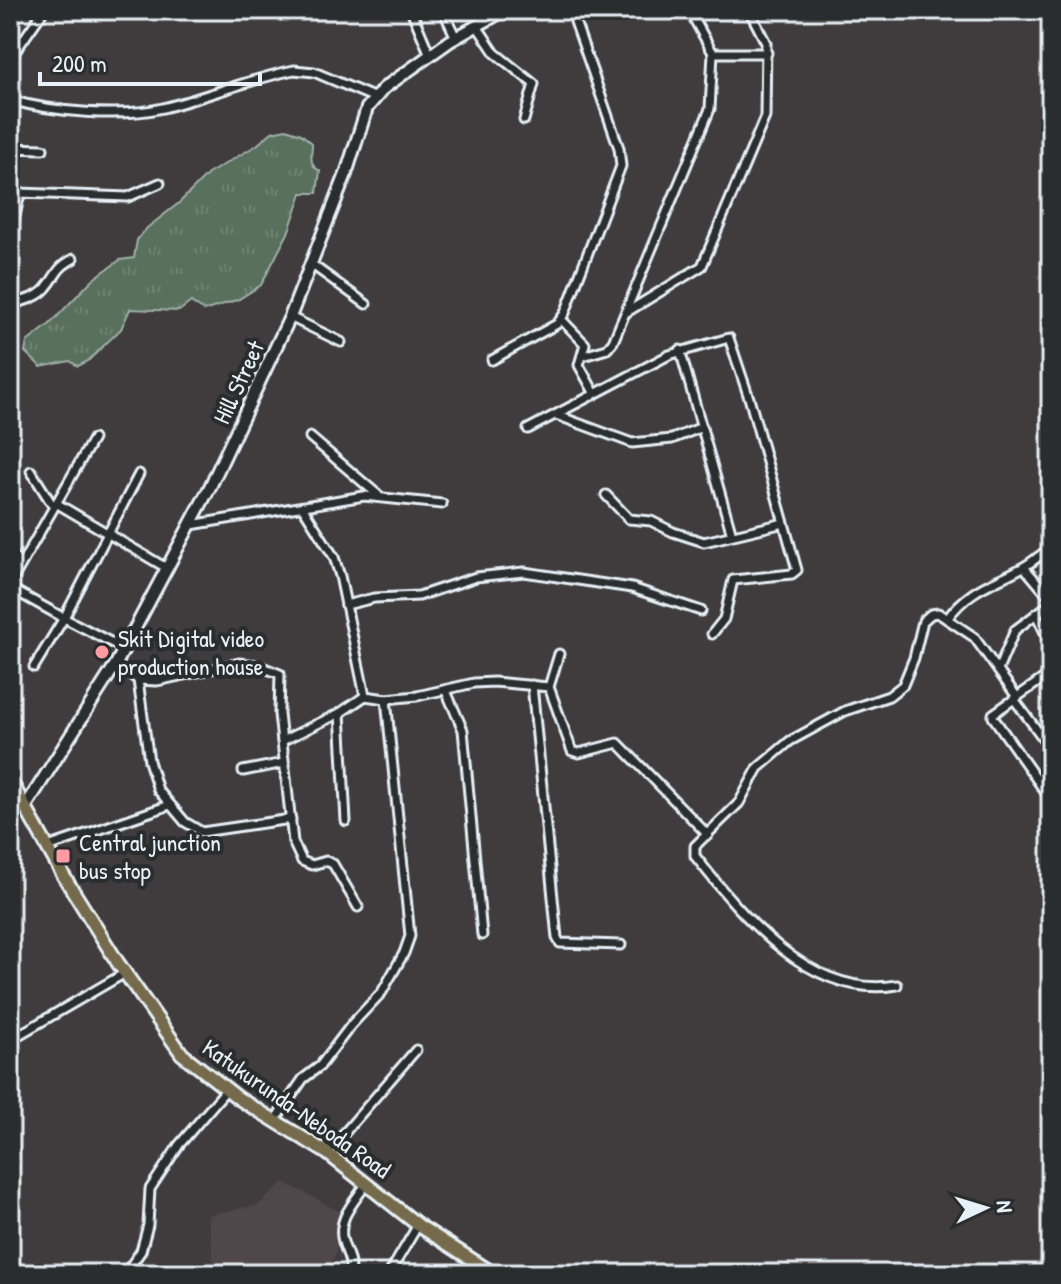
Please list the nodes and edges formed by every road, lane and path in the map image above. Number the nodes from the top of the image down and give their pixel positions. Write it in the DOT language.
graph roads {
  1 [pos="44,10"];
  2 [pos="411,10"];
  3 [pos="443,10"];
  4 [pos="505,10"];
  5 [pos="571,10"];
  6 [pos="689,10"];
  7 [pos="749,10"];
  8 [pos="29,13"];
  9 [pos="36,19"];
  10 [pos="477,26"];
  11 [pos="456,38"];
  12 [pos="713,53"];
  13 [pos="767,53"];
  14 [pos="430,55"];
  15 [pos="10,59"];
  16 [pos="373,97"];
  17 [pos="10,100"];
  18 [pos="524,120"];
  19 [pos="10,148"];
  20 [pos="43,149"];
  21 [pos="160,183"];
  22 [pos="10,240"];
  23 [pos="73,259"];
  24 [pos="311,264"];
  25 [pos="366,304"];
  26 [pos="10,305"];
  27 [pos="627,312"];
  28 [pos="290,317"];
  29 [pos="561,319"];
  30 [pos="341,342"];
  31 [pos="680,350"];
  32 [pos="583,356"];
  33 [pos="492,360"];
  34 [pos="595,394"];
  35 [pos="556,415"];
  36 [pos="702,427"];
  37 [pos="528,429"];
  38 [pos="310,437"];
  39 [pos="93,439"];
  40 [pos="31,471"];
  41 [pos="139,474"];
  42 [pos="606,495"];
  43 [pos="379,497"];
  44 [pos="442,504"];
  45 [pos="54,505"];
  46 [pos="303,508"];
  47 [pos="784,523"];
  48 [pos="191,525"];
  49 [pos="732,535"];
  50 [pos="108,536"];
  51 [pos="1051,547"];
  52 [pos="10,551"];
  53 [pos="20,565"];
  54 [pos="1024,567"];
  55 [pos="168,569"];
  56 [pos="10,586"];
  57 [pos="1051,601"];
  58 [pos="346,605"];
  59 [pos="701,611"];
  60 [pos="1036,614"];
  61 [pos="64,618"];
  62 [pos="947,619"];
  63 [pos="712,634"];
  64 [pos="1051,645"];
  65 [pos="124,649"];
  66 [pos="559,654"];
  67 [pos="116,664"];
  68 [pos="34,667"];
  69 [pos="998,670"];
  70 [pos="1051,673"];
  71 [pos="138,680"];
  72 [pos="532,685"];
  73 [pos="549,687"];
  74 [pos="446,691"];
  75 [pos="365,696"];
  76 [pos="1015,698"];
  77 [pos="386,699"];
  78 [pos="340,713"];
  79 [pos="282,741"];
  80 [pos="1051,749"];
  81 [pos="284,763"];
  82 [pos="243,771"];
  83 [pos="12,788"];
  84 [pos="1051,800"];
  85 [pos="170,805"];
  86 [pos="26,806"];
  87 [pos="291,819"];
  88 [pos="346,821"];
  89 [pos="708,835"];
  90 [pos="48,847"];
  91 [pos="358,907"];
  92 [pos="482,935"];
  93 [pos="621,945"];
  94 [pos="125,973"];
  95 [pos="897,985"];
  96 [pos="10,1040"];
  97 [pos="416,1050"];
  98 [pos="226,1090"];
  99 [pos="275,1120"];
  100 [pos="327,1153"];
  101 [pos="367,1183"];
  102 [pos="418,1225"];
  103 [pos="476,1263"];
  104 [pos="125,1274"];
  105 [pos="349,1274"];
  106 [pos="389,1274"];
  107 [pos="468,1274"];
  108 [pos="494,1274"];
  1 -- 9 [label="street"];
  2 -- 14 [label="street"];
  3 -- 11 [label="street"];
  4 -- 10 [label="main road"];
  5 -- 29 [label="street"];
  6 -- 12 [label="street"];
  7 -- 13 [label="street"];
  8 -- 9 [label="street"];
  9 -- 15 [label="street"];
  10 -- 11 [label="main road"];
  10 -- 18 [label="street"];
  11 -- 14 [label="main road"];
  12 -- 13 [label="street"];
  12 -- 27 [label="street"];
  13 -- 27 [label="street"];
  14 -- 16 [label="main road"];
  16 -- 17 [label="street"];
  16 -- 24 [label="main road, Hill Street"];
  19 -- 20 [label="street"];
  21 -- 22 [label="street"];
  23 -- 26 [label="street"];
  24 -- 25 [label="street"];
  24 -- 28 [label="main road, Hill Street"];
  27 -- 32 [label="street"];
  28 -- 30 [label="street"];
  28 -- 48 [label="main road, Hill Street"];
  29 -- 32 [label="street"];
  29 -- 33 [label="street"];
  31 -- 34 [label="street"];
  31 -- 36 [label="street"];
  31 -- 47 [label="street"];
  32 -- 34 [label="street"];
  34 -- 35 [label="street"];
  35 -- 36 [label="street"];
  35 -- 37 [label="street"];
  36 -- 49 [label="street"];
  38 -- 43 [label="street"];
  39 -- 45 [label="street"];
  40 -- 45 [label="street"];
  41 -- 50 [label="street"];
  42 -- 49 [label="street"];
  43 -- 44 [label="street"];
  43 -- 46 [label="street"];
  45 -- 50 [label="street"];
  45 -- 53 [label="street"];
  46 -- 48 [label="street"];
  46 -- 58 [label="street"];
  47 -- 49 [label="street"];
  47 -- 63 [label="street"];
  48 -- 55 [label="main road, Hill Street"];
  50 -- 55 [label="street"];
  50 -- 61 [label="street"];
  51 -- 54 [label="street"];
  52 -- 53 [label="street"];
  53 -- 56 [label="street"];
  54 -- 57 [label="street"];
  54 -- 62 [label="street"];
  55 -- 65 [label="main road, Hill Street"];
  56 -- 61 [label="street"];
  57 -- 60 [label="street"];
  58 -- 59 [label="street"];
  58 -- 75 [label="street"];
  60 -- 64 [label="street"];
  60 -- 69 [label="street"];
  61 -- 65 [label="street"];
  61 -- 68 [label="street"];
  62 -- 69 [label="street"];
  62 -- 89 [label="street"];
  65 -- 67 [label="main road, Hill Street"];
  66 -- 73 [label="street"];
  67 -- 71 [label="street"];
  67 -- 86 [label="main road, Hill Street"];
  69 -- 76 [label="street"];
  70 -- 76 [label="street"];
  71 -- 79 [label="street"];
  71 -- 85 [label="street"];
  72 -- 73 [label="street"];
  72 -- 74 [label="street"];
  72 -- 93 [label="street"];
  73 -- 89 [label="street"];
  74 -- 77 [label="street"];
  74 -- 92 [label="street"];
  75 -- 77 [label="street"];
  75 -- 78 [label="street"];
  76 -- 80 [label="street"];
  76 -- 84 [label="street"];
  77 -- 99 [label="street"];
  78 -- 79 [label="street"];
  78 -- 88 [label="street"];
  79 -- 81 [label="street"];
  81 -- 82 [label="street"];
  81 -- 87 [label="street"];
  83 -- 86 [label="main road, Katukurunda-Neboda Road"];
  85 -- 87 [label="street"];
  85 -- 90 [label="street"];
  86 -- 90 [label="main road, Katukurunda-Neboda Road"];
  87 -- 91 [label="street"];
  89 -- 95 [label="street"];
  90 -- 94 [label="main road, Katukurunda-Neboda Road"];
  94 -- 96 [label="street"];
  94 -- 98 [label="main road, Katukurunda-Neboda Road"];
  97 -- 100 [label="street"];
  98 -- 99 [label="main road, Katukurunda-Neboda Road"];
  98 -- 104 [label="street"];
  99 -- 100 [label="main road, Katukurunda-Neboda Road"];
  100 -- 101 [label="main road, Katukurunda-Neboda Road"];
  101 -- 102 [label="main road, Katukurunda-Neboda Road"];
  101 -- 105 [label="street"];
  102 -- 103 [label="main road, Katukurunda-Neboda Road"];
  102 -- 106 [label="street"];
  103 -- 107 [label="street"];
  103 -- 108 [label="main road, Katukurunda-Neboda Road"];
}
